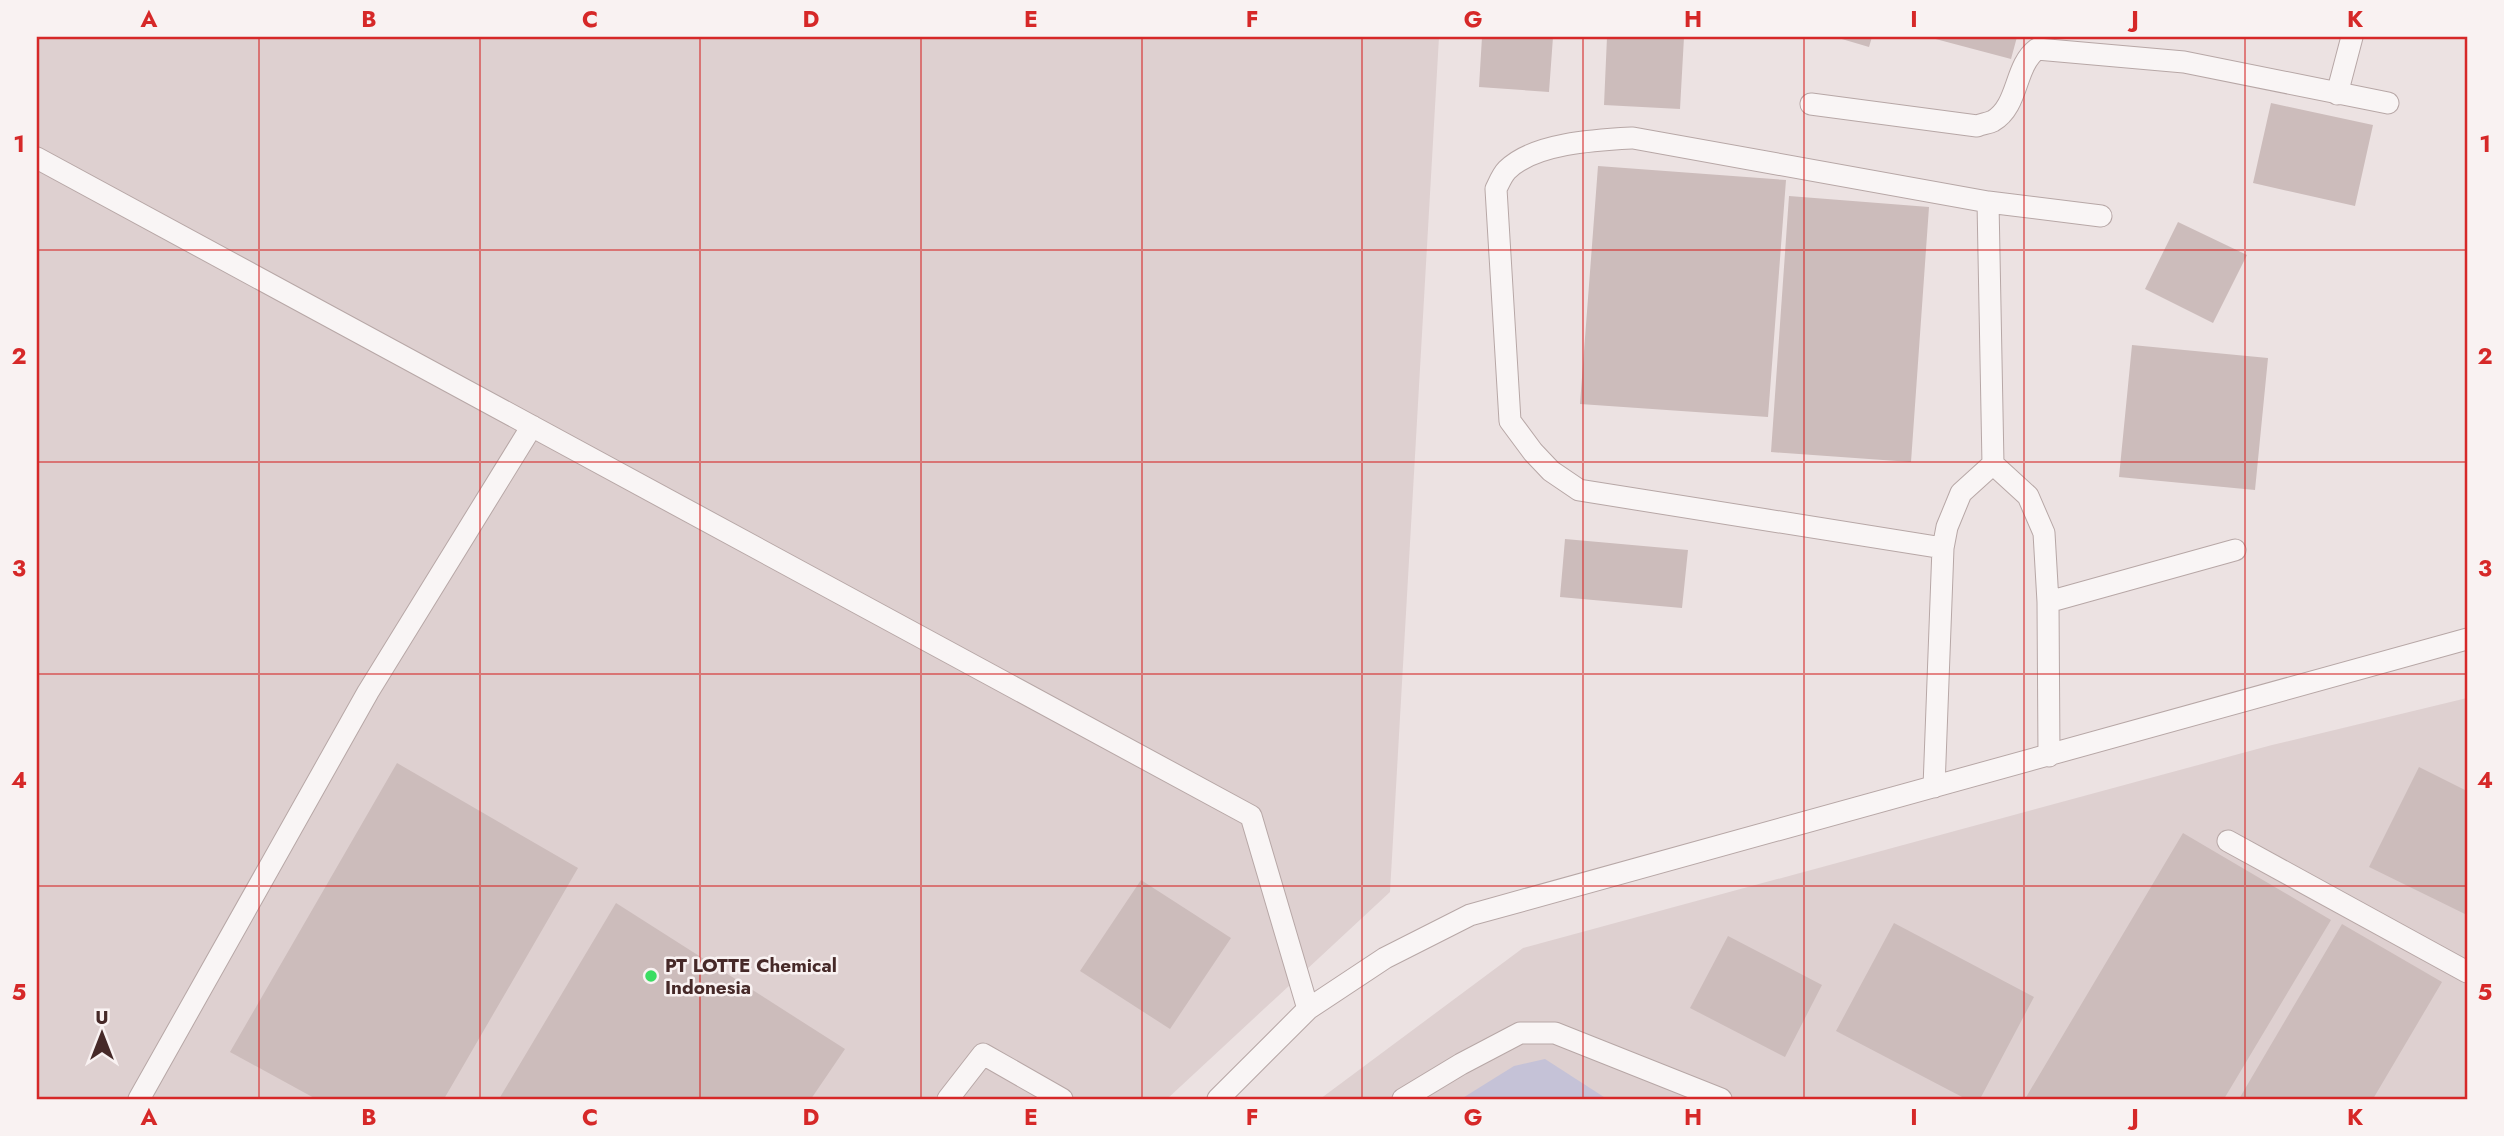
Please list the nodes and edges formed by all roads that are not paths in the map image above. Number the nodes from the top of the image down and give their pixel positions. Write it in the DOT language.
graph roads {
  1 [pos="2352,37"];
  2 [pos="2337,94"];
  3 [pos="2388,103"];
  4 [pos="1811,104"];
  5 [pos="37,158"];
  6 [pos="1987,202"];
  7 [pos="2101,216"];
  8 [pos="532,426"];
  9 [pos="1993,464"];
  10 [pos="1943,548"];
  11 [pos="2235,550"];
  12 [pos="2048,602"];
  13 [pos="2467,639"];
  14 [pos="2049,755"];
  15 [pos="1934,787"];
  16 [pos="2228,841"];
  17 [pos="2467,972"];
  18 [pos="1308,1009"];
  19 [pos="139,1099"];
  20 [pos="948,1099"];
  21 [pos="1062,1099"];
  22 [pos="1218,1099"];
  23 [pos="1403,1099"];
  24 [pos="1721,1099"];
  1 -- 2 [label="lane"];
  2 -- 3 [label="lane"];
  2 -- 4 [label="lane"];
  5 -- 8 [label="lane"];
  6 -- 7 [label="lane"];
  6 -- 9 [label="lane"];
  6 -- 10 [label="lane"];
  8 -- 18 [label="lane"];
  8 -- 19 [label="lane"];
  9 -- 10 [label="lane"];
  9 -- 12 [label="lane"];
  10 -- 15 [label="lane"];
  11 -- 12 [label="lane"];
  12 -- 14 [label="lane"];
  13 -- 14 [label="lane"];
  14 -- 15 [label="lane"];
  15 -- 18 [label="lane"];
  16 -- 17 [label="lane"];
  18 -- 22 [label="lane"];
  20 -- 21 [label="lane"];
  23 -- 24 [label="lane"];
}
